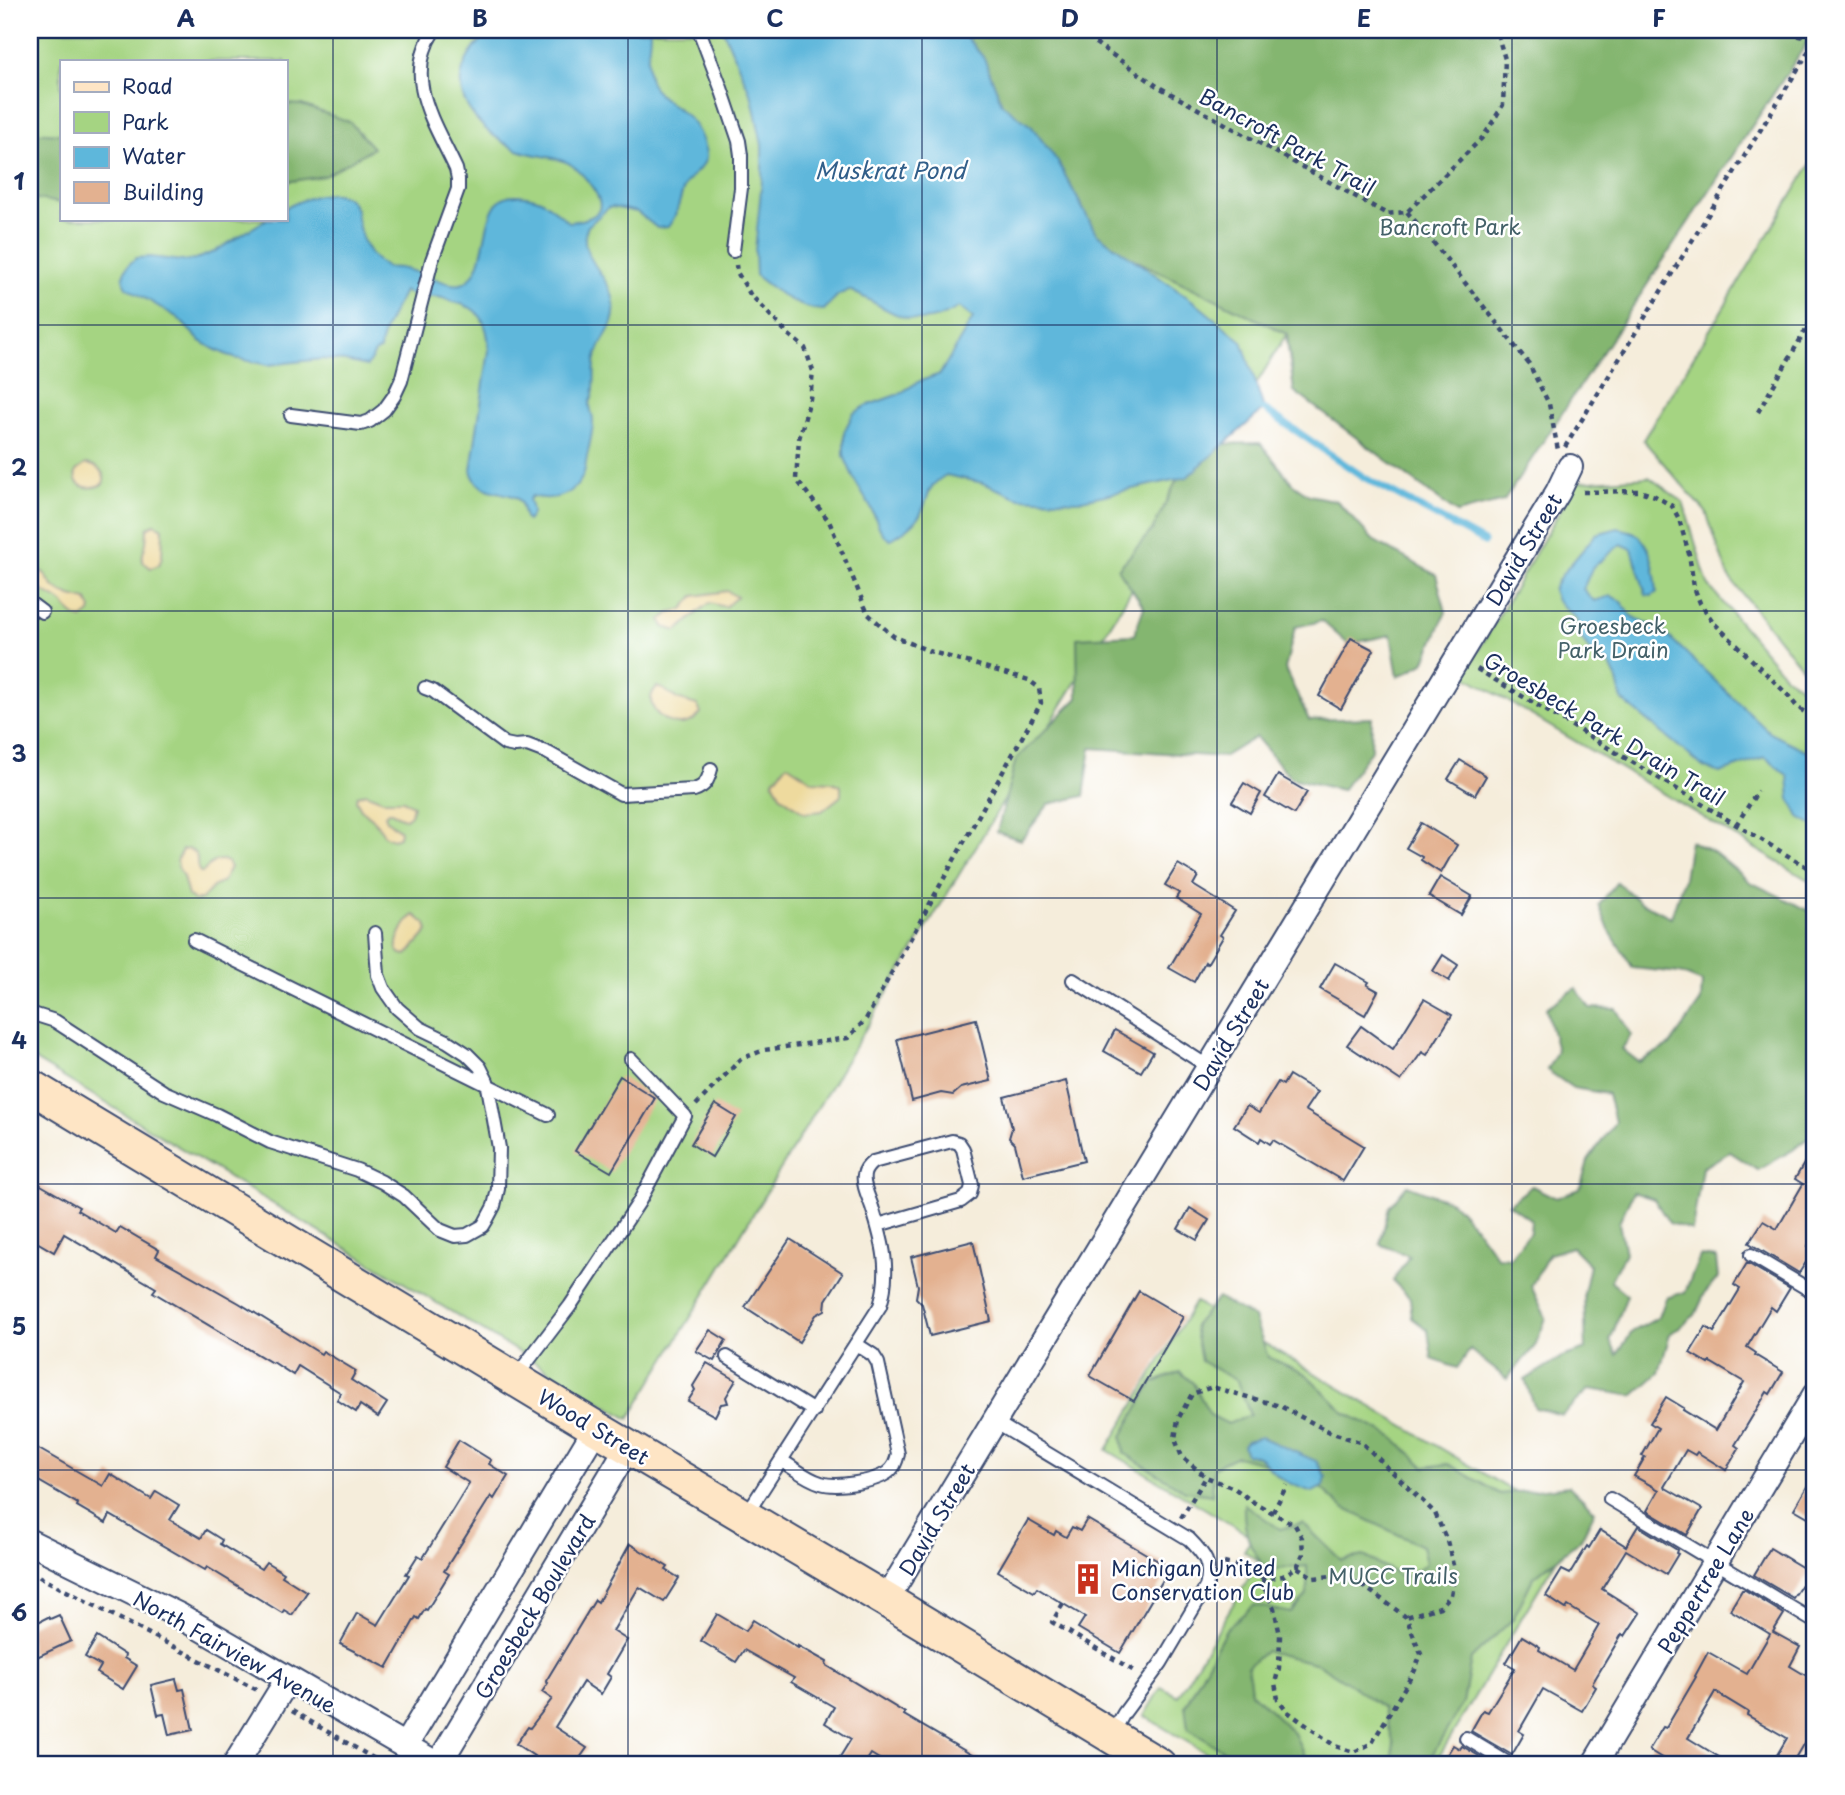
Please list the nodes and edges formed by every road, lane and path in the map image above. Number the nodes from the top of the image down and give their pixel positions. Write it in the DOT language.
graph roads {
  1 [pos="433,30"];
  2 [pos="699,30"];
  3 [pos="1080,30"];
  4 [pos="1496,30"];
  5 [pos="1779,30"];
  6 [pos="1814,38"];
  7 [pos="1407,212"];
  8 [pos="733,251"];
  9 [pos="1815,314"];
  10 [pos="1758,412"];
  11 [pos="292,415"];
  12 [pos="1552,428"];
  13 [pos="1565,462"];
  14 [pos="1558,492"];
  15 [pos="30,603"];
  16 [pos="42,612"];
  17 [pos="1458,658"];
  18 [pos="425,688"];
  19 [pos="1815,718"];
  20 [pos="711,769"];
  21 [pos="1758,791"];
  22 [pos="1736,825"];
  23 [pos="1815,873"];
  24 [pos="375,933"];
  25 [pos="194,940"];
  26 [pos="1073,980"];
  27 [pos="30,1013"];
  28 [pos="631,1059"];
  29 [pos="1209,1067"];
  30 [pos="488,1085"];
  31 [pos="30,1086"];
  32 [pos="548,1115"];
  33 [pos="685,1116"];
  34 [pos="878,1225"];
  35 [pos="1751,1255"];
  36 [pos="1815,1293"];
  37 [pos="856,1344"];
  38 [pos="727,1357"];
  39 [pos="514,1378"];
  40 [pos="1815,1395"];
  41 [pos="814,1410"];
  42 [pos="995,1422"];
  43 [pos="596,1428"];
  44 [pos="628,1447"];
  45 [pos="782,1461"];
  46 [pos="1206,1477"];
  47 [pos="1287,1485"];
  48 [pos="1610,1499"];
  49 [pos="1273,1512"];
  50 [pos="746,1515"];
  51 [pos="1174,1530"];
  52 [pos="30,1542"];
  53 [pos="1206,1559"];
  54 [pos="1715,1562"];
  55 [pos="1297,1567"];
  56 [pos="30,1572"];
  57 [pos="1263,1579"];
  58 [pos="886,1600"];
  59 [pos="1063,1604"];
  60 [pos="1406,1617"];
  61 [pos="1815,1622"];
  62 [pos="288,1679"];
  63 [pos="1149,1680"];
  64 [pos="275,1700"];
  65 [pos="1111,1736"];
  66 [pos="1466,1738"];
  67 [pos="405,1746"];
  68 [pos="1815,1750"];
  69 [pos="235,1765"];
  70 [pos="385,1765"];
  71 [pos="438,1765"];
  72 [pos="1158,1765"];
  73 [pos="1511,1765"];
  74 [pos="1594,1765"];
  75 [pos="1806,1765"];
  1 -- 11 [label="lane"];
  2 -- 8 [label="lane"];
  3 -- 7 [label="path, Bancroft Park Trail"];
  4 -- 7 [label="path"];
  5 -- 6 [label="path"];
  6 -- 13 [label="path"];
  7 -- 12 [label="path"];
  8 -- 33 [label="path"];
  9 -- 10 [label="path"];
  13 -- 14 [label="street, David Street"];
  14 -- 17 [label="street, David Street"];
  14 -- 19 [label="path"];
  15 -- 16 [label="lane"];
  17 -- 22 [label="path, Groesbeck Park Drain Trail"];
  17 -- 29 [label="street, David Street"];
  18 -- 20 [label="lane"];
  21 -- 22 [label="path, Groesbeck Park Drain Trail"];
  22 -- 23 [label="path, Groesbeck Park Drain Trail"];
  24 -- 30 [label="lane"];
  25 -- 30 [label="lane"];
  26 -- 29 [label="lane"];
  27 -- 30 [label="lane"];
  28 -- 33 [label="lane"];
  29 -- 42 [label="street, David Street"];
  30 -- 32 [label="lane"];
  31 -- 39 [label="street, Wood Street"];
  33 -- 39 [label="lane"];
  34 -- 34 [label="lane"];
  34 -- 37 [label="lane"];
  35 -- 36 [label="lane"];
  37 -- 41 [label="lane"];
  37 -- 45 [label="lane"];
  38 -- 41 [label="lane"];
  39 -- 43 [label="street, Wood Street"];
  40 -- 54 [label="street, Peppertree Lane"];
  41 -- 45 [label="lane"];
  42 -- 51 [label="lane"];
  42 -- 58 [label="street, David Street"];
  43 -- 44 [label="street, Wood Street"];
  43 -- 67 [label="street, Groesbeck Boulevard"];
  44 -- 50 [label="street, Wood Street"];
  44 -- 71 [label="street, Groesbeck Boulevard"];
  45 -- 50 [label="lane"];
  46 -- 49 [label="path"];
  46 -- 51 [label="path"];
  46 -- 60 [label="path"];
  47 -- 49 [label="path"];
  48 -- 54 [label="lane"];
  49 -- 55 [label="path"];
  50 -- 58 [label="street, Wood Street"];
  51 -- 53 [label="lane"];
  52 -- 62 [label="street, North Fairview Avenue"];
  53 -- 57 [label="path"];
  53 -- 63 [label="lane"];
  54 -- 61 [label="lane"];
  54 -- 74 [label="street, Peppertree Lane"];
  55 -- 57 [label="path"];
  55 -- 60 [label="path"];
  56 -- 64 [label="path"];
  57 -- 60 [label="path"];
  58 -- 65 [label="street, Wood Street"];
  59 -- 63 [label="path"];
  62 -- 64 [label="street"];
  62 -- 67 [label="street, North Fairview Avenue"];
  63 -- 65 [label="lane"];
  64 -- 69 [label="street"];
  64 -- 70 [label="path"];
  65 -- 72 [label="street, Wood Street"];
  66 -- 73 [label="lane"];
  67 -- 71 [label="street, North Fairview Avenue"];
  68 -- 75 [label="lane"];
}
